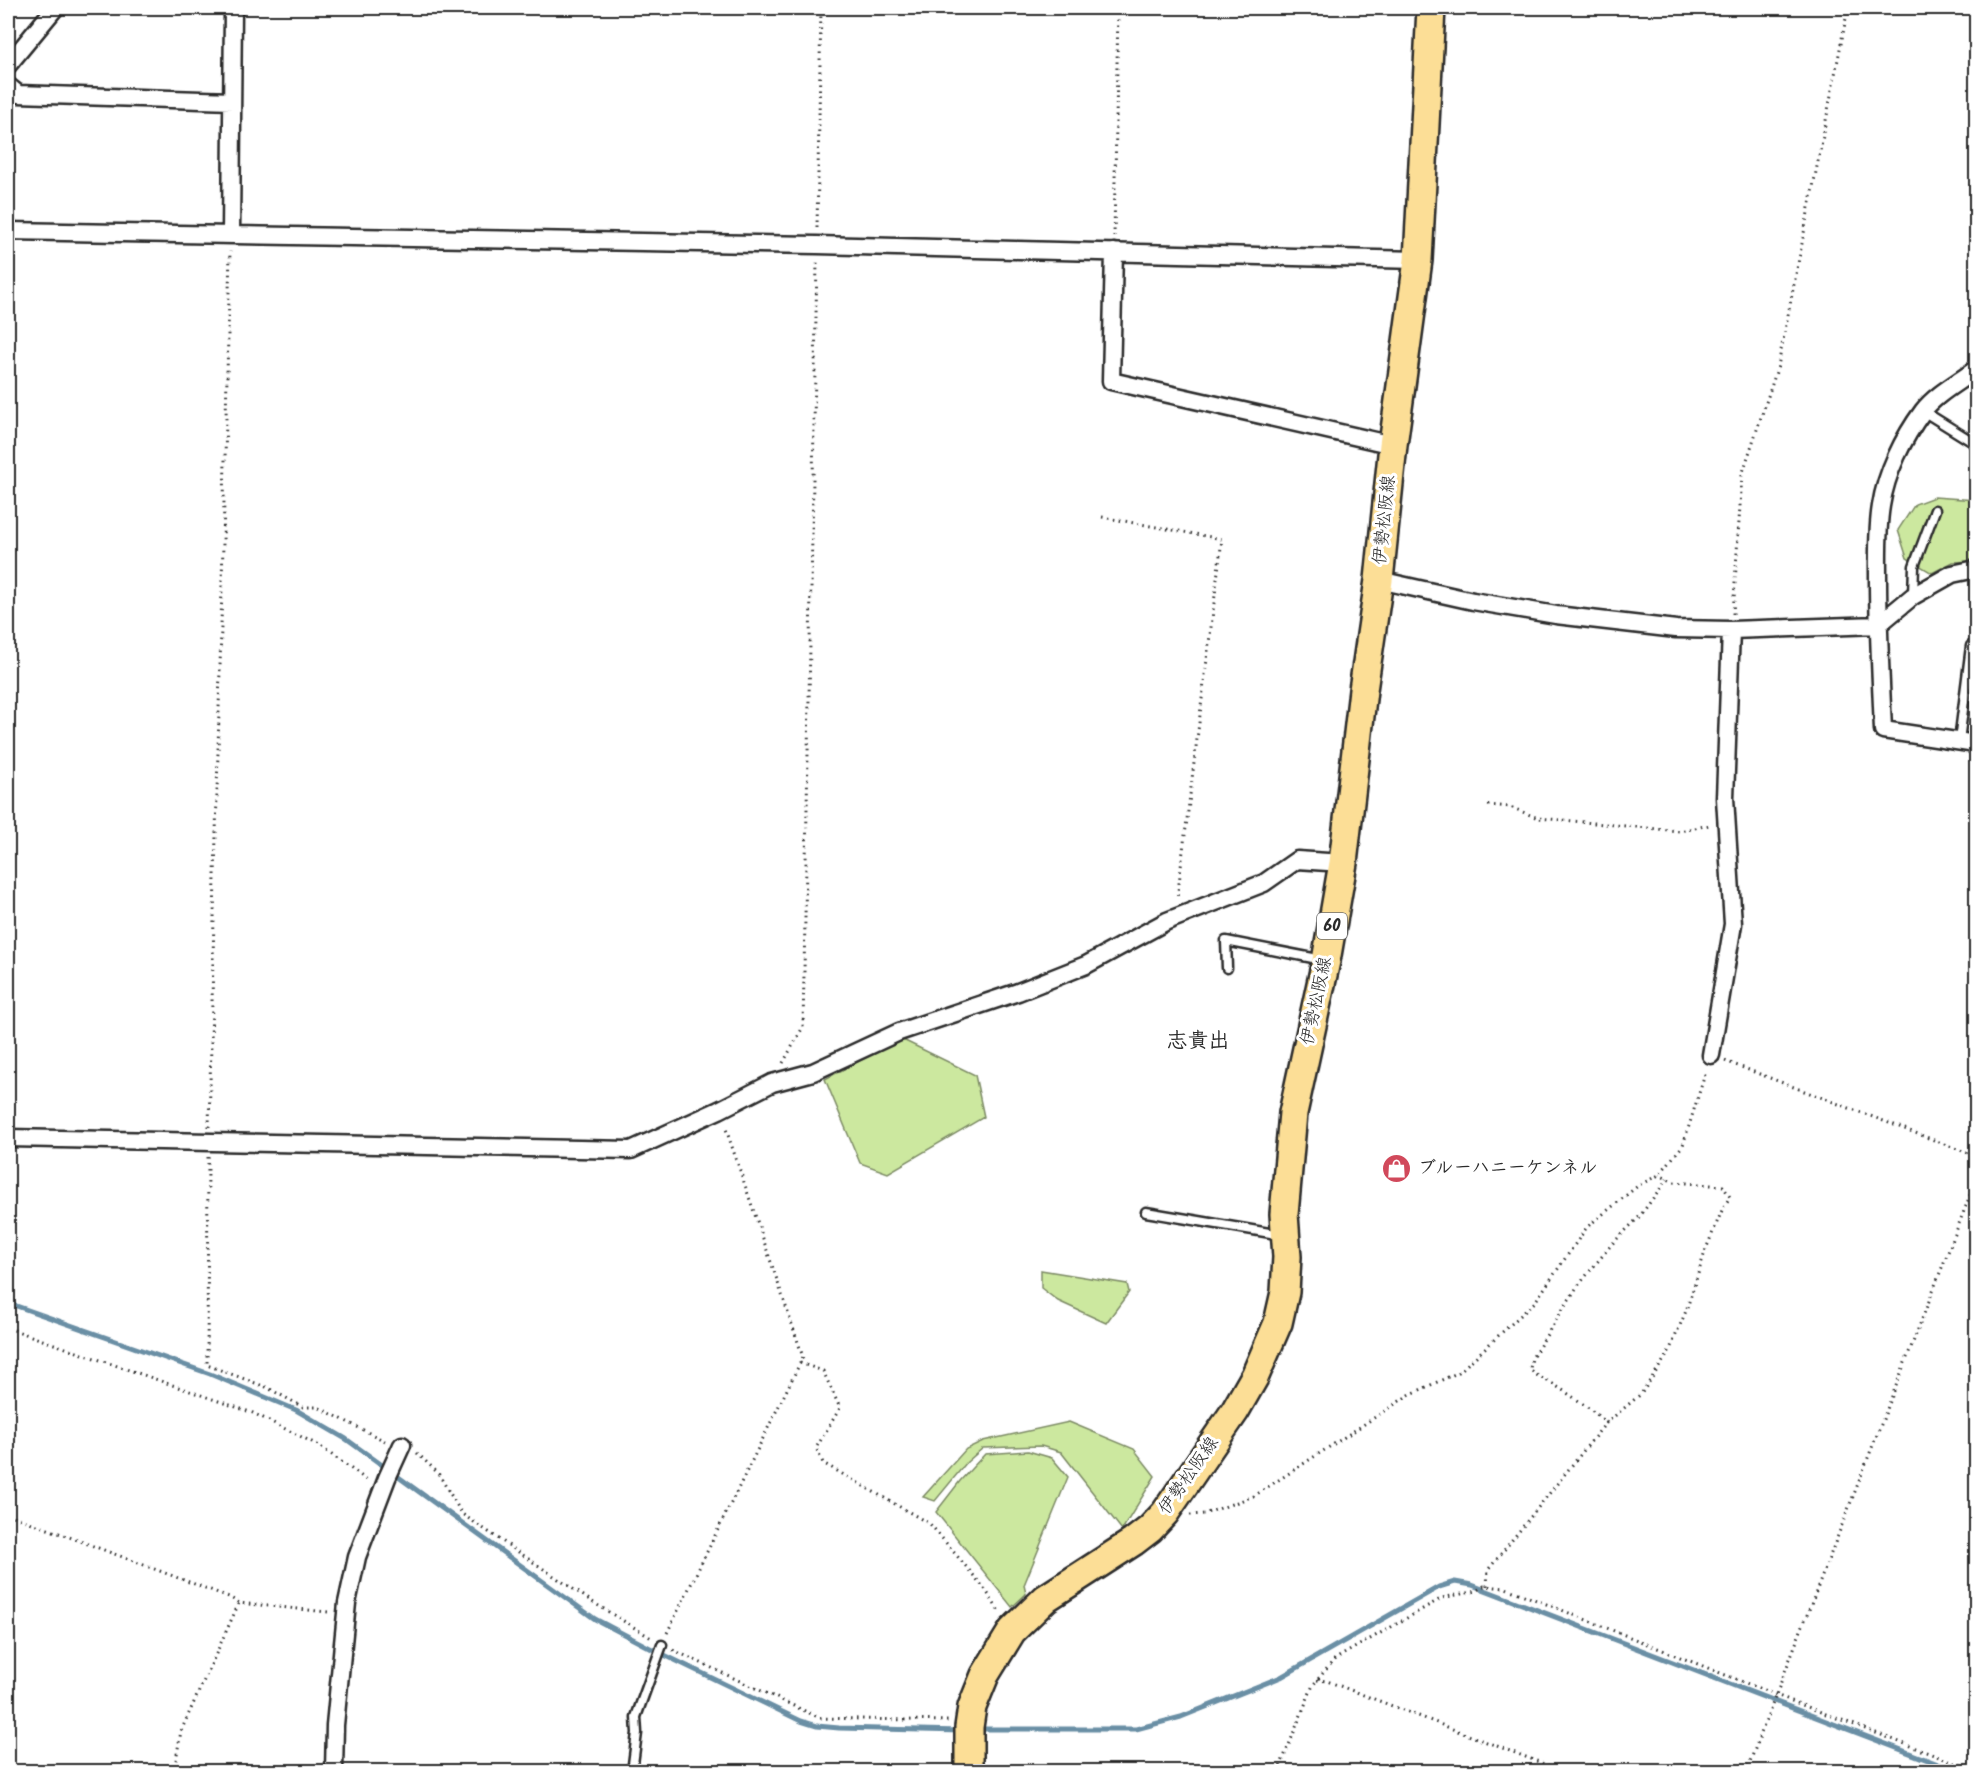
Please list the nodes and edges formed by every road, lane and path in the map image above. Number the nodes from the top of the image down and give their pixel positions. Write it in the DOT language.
graph roads {
  1 [pos="55,8"];
  2 [pos="233,8"];
  3 [pos="821,8"];
  4 [pos="1118,8"];
  5 [pos="1431,8"];
  6 [pos="1848,8"];
  7 [pos="8,65"];
  8 [pos="8,86"];
  9 [pos="232,101"];
  10 [pos="8,231"];
  11 [pos="231,235"];
  12 [pos="817,245"];
  13 [pos="1114,252"];
  14 [pos="1418,260"];
  15 [pos="1977,369"];
  16 [pos="1923,411"];
  17 [pos="1977,444"];
  18 [pos="1393,446"];
  19 [pos="1935,510"];
  20 [pos="1102,517"];
  21 [pos="1977,569"];
  22 [pos="1379,580"];
  23 [pos="1913,596"];
  24 [pos="1878,625"];
  25 [pos="1731,630"];
  26 [pos="1971,646"];
  27 [pos="1959,741"];
  28 [pos="1977,744"];
  29 [pos="1488,805"];
  30 [pos="1726,822"];
  31 [pos="1343,863"];
  32 [pos="1175,918"];
  33 [pos="1326,961"];
  34 [pos="1227,968"];
  35 [pos="1711,1055"];
  36 [pos="772,1083"];
  37 [pos="719,1110"];
  38 [pos="8,1138"];
  39 [pos="208,1142"];
  40 [pos="1977,1156"];
  41 [pos="1659,1175"];
  42 [pos="1667,1179"];
  43 [pos="1977,1180"];
  44 [pos="1146,1212"];
  45 [pos="1286,1236"];
  46 [pos="8,1328"];
  47 [pos="800,1363"];
  48 [pos="1606,1423"];
  49 [pos="402,1445"];
  50 [pos="387,1478"];
  51 [pos="8,1514"];
  52 [pos="1204,1514"];
  53 [pos="1486,1586"];
  54 [pos="239,1603"];
  55 [pos="345,1614"];
  56 [pos="1012,1631"];
  57 [pos="661,1647"];
  58 [pos="1317,1680"];
  59 [pos="1776,1695"];
  60 [pos="970,1729"];
  61 [pos="1977,1771"];
  62 [pos="174,1772"];
  63 [pos="334,1772"];
  64 [pos="632,1772"];
  65 [pos="969,1772"];
  66 [pos="1278,1772"];
  67 [pos="1565,1772"];
  68 [pos="1746,1772"];
  1 -- 7 [label="street"];
  2 -- 9 [label="street"];
  3 -- 12 [label="path"];
  4 -- 13 [label="path"];
  5 -- 14 [label="main road, 伊勢松阪線 / 60"];
  6 -- 25 [label="path"];
  8 -- 9 [label="street"];
  9 -- 11 [label="street"];
  10 -- 11 [label="street"];
  11 -- 12 [label="street"];
  11 -- 39 [label="path"];
  12 -- 13 [label="street"];
  12 -- 36 [label="path"];
  13 -- 14 [label="street"];
  13 -- 18 [label="street"];
  14 -- 18 [label="main road, 伊勢松阪線 / 60"];
  15 -- 16 [label="street"];
  16 -- 17 [label="lane"];
  16 -- 24 [label="street"];
  18 -- 22 [label="main road, 伊勢松阪線 / 60"];
  19 -- 23 [label="lane"];
  20 -- 32 [label="path"];
  21 -- 23 [label="street"];
  22 -- 25 [label="street"];
  22 -- 31 [label="main road, 伊勢松阪線 / 60"];
  23 -- 24 [label="street"];
  24 -- 25 [label="street"];
  24 -- 27 [label="street"];
  25 -- 30 [label="street"];
  26 -- 27 [label="lane"];
  27 -- 28 [label="street"];
  29 -- 30 [label="path"];
  30 -- 35 [label="street"];
  31 -- 32 [label="street"];
  31 -- 33 [label="main road, 伊勢松阪線 / 60"];
  32 -- 36 [label="street"];
  33 -- 34 [label="lane"];
  33 -- 45 [label="main road, 伊勢松阪線 / 60"];
  35 -- 40 [label="path"];
  35 -- 41 [label="path"];
  36 -- 37 [label="street"];
  37 -- 39 [label="street"];
  37 -- 47 [label="path"];
  38 -- 39 [label="street"];
  39 -- 49 [label="path"];
  41 -- 42 [label="path"];
  41 -- 52 [label="path"];
  42 -- 48 [label="path"];
  42 -- 48 [label="path"];
  43 -- 59 [label="path"];
  44 -- 45 [label="lane"];
  45 -- 56 [label="main road, 伊勢松阪線 / 60"];
  46 -- 50 [label="path"];
  47 -- 56 [label="path"];
  47 -- 57 [label="path"];
  48 -- 53 [label="path"];
  49 -- 50 [label="street"];
  49 -- 57 [label="path"];
  50 -- 55 [label="street"];
  51 -- 54 [label="path"];
  53 -- 58 [label="path"];
  53 -- 59 [label="path"];
  54 -- 55 [label="path"];
  54 -- 62 [label="path"];
  55 -- 63 [label="street"];
  56 -- 60 [label="main road, 伊勢松阪線 / 60"];
  57 -- 60 [label="path"];
  57 -- 64 [label="lane"];
  58 -- 66 [label="path"];
  58 -- 67 [label="path"];
  59 -- 61 [label="path"];
  59 -- 68 [label="path"];
  60 -- 65 [label="main road, 伊勢松阪線 / 60"];
}
